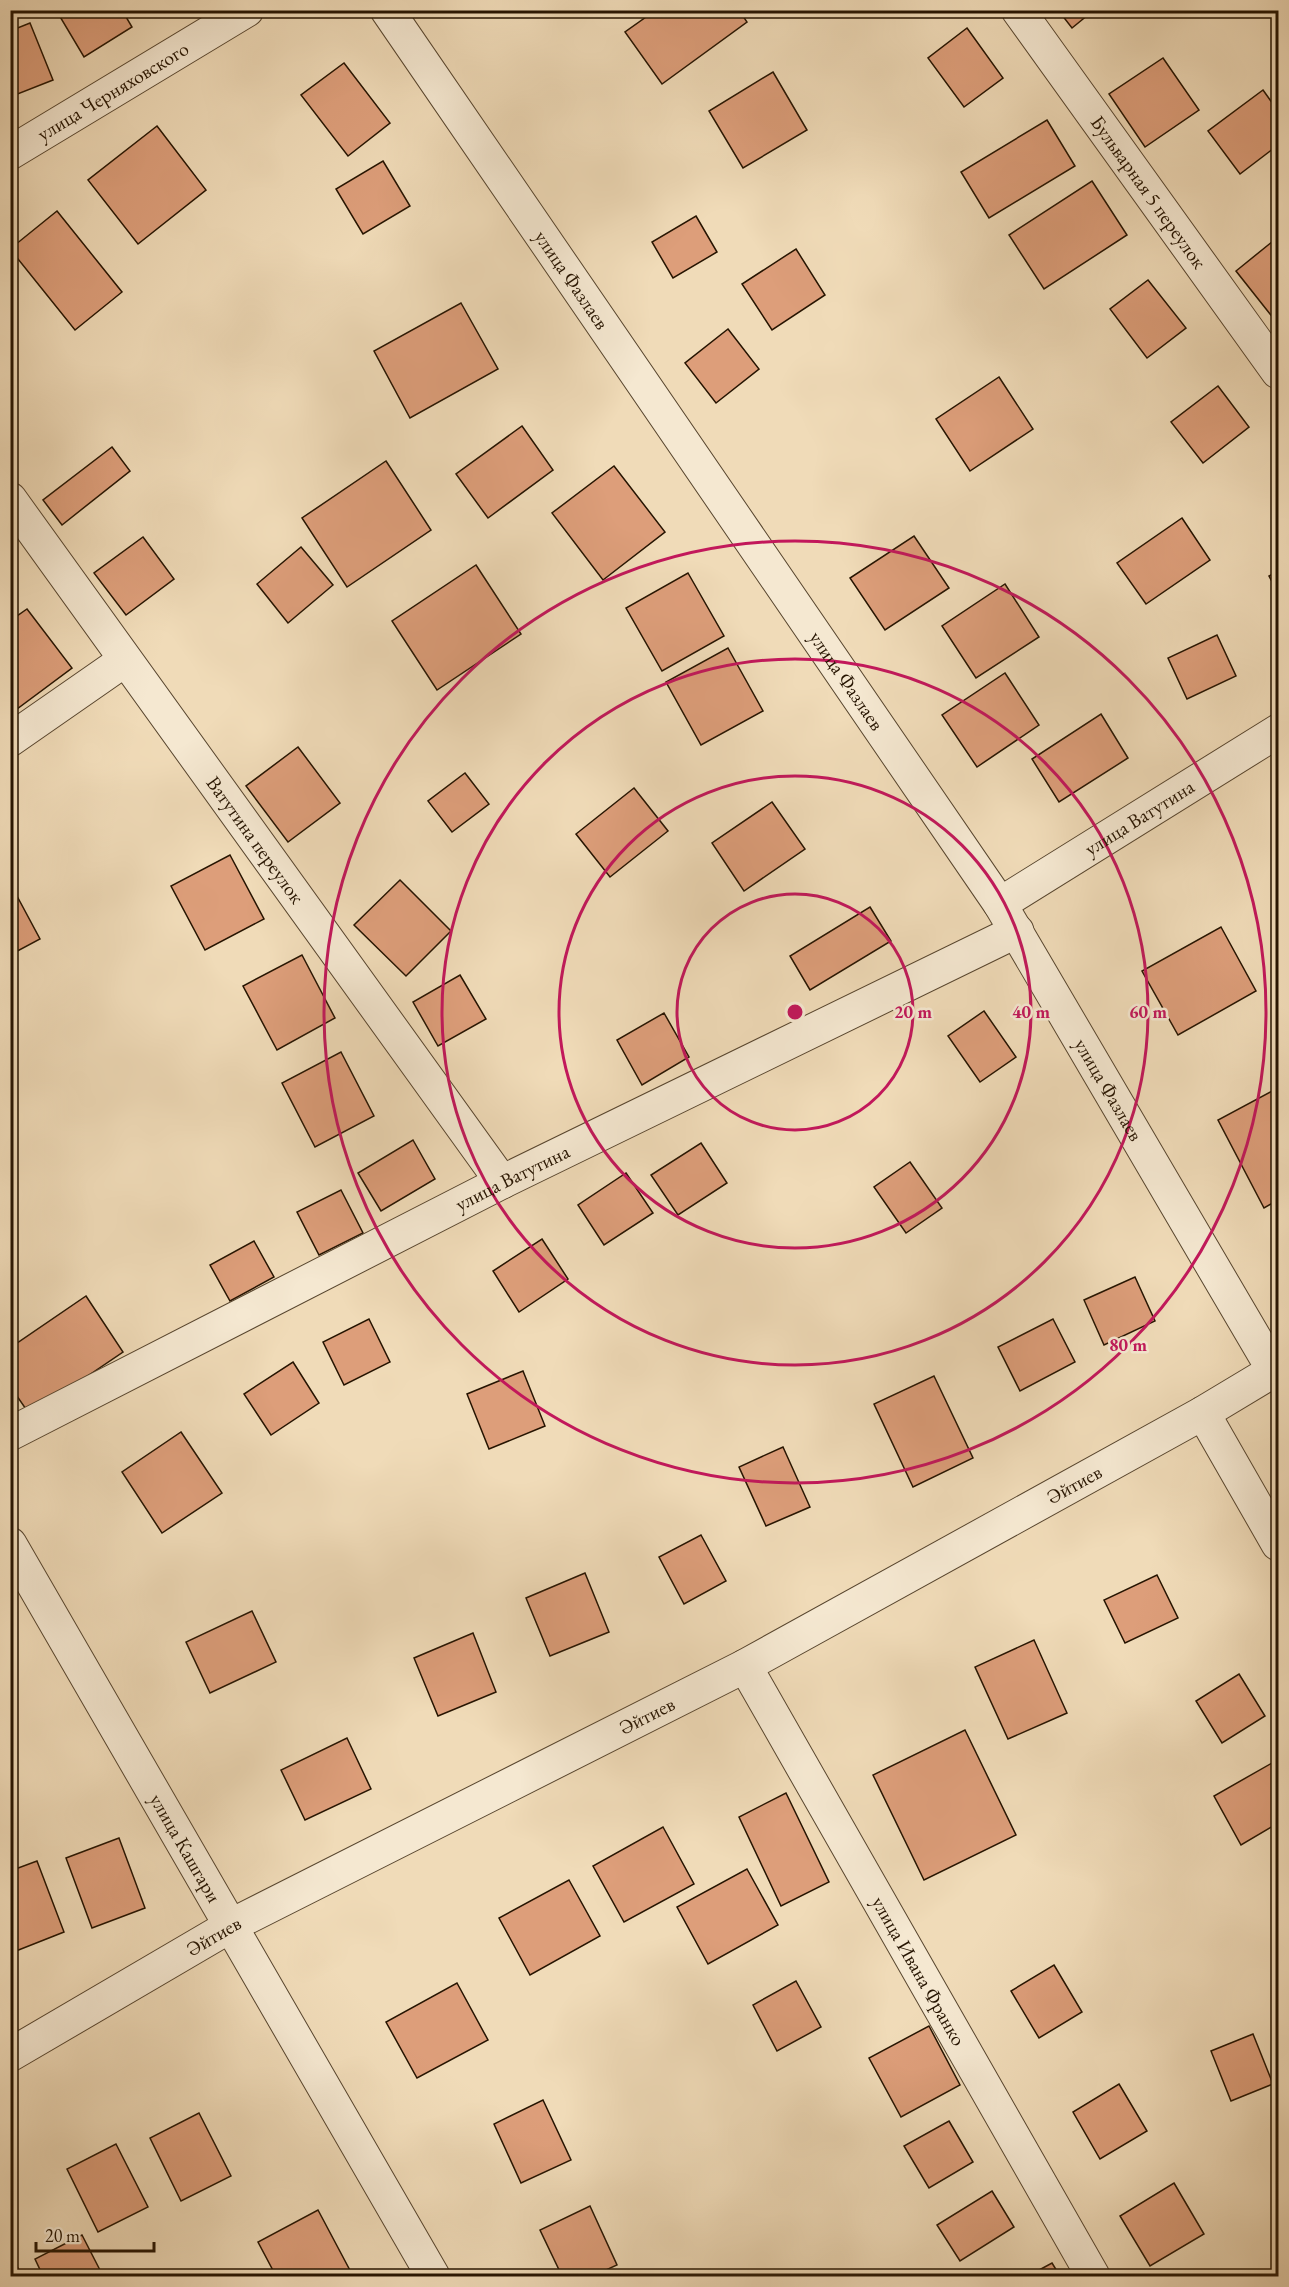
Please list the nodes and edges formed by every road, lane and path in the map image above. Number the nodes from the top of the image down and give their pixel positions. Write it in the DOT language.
graph roads {
  1 [pos="247,10"];
  2 [pos="387,10"];
  3 [pos="1018,10"];
  4 [pos="10,153"];
  5 [pos="1278,372"];
  6 [pos="10,499"];
  7 [pos="125,660"];
  8 [pos="1278,731"];
  9 [pos="10,740"];
  10 [pos="1009,917"];
  11 [pos="502,1182"];
  12 [pos="1276,1369"];
  13 [pos="1203,1413"];
  14 [pos="10,1434"];
  15 [pos="10,1544"];
  16 [pos="1278,1544"];
  17 [pos="745,1666"];
  18 [pos="232,1925"];
  19 [pos="10,2055"];
  20 [pos="433,2277"];
  21 [pos="1093,2277"];
  1 -- 4 [label="street, улица Черняховского"];
  2 -- 10 [label="street, улица Фазлаев"];
  3 -- 5 [label="street, Бульварная 5 переулок"];
  6 -- 7 [label="street, Ватутина переулок"];
  7 -- 9 [label="street"];
  7 -- 11 [label="street, Ватутина переулок"];
  8 -- 10 [label="street, улица Ватутина"];
  10 -- 11 [label="street, улица Ватутина"];
  10 -- 12 [label="street, улица Фазлаев"];
  11 -- 14 [label="street, улица Ватутина"];
  12 -- 13 [label="street, Әйтиев"];
  13 -- 16 [label="street"];
  13 -- 17 [label="street, Әйтиев"];
  15 -- 18 [label="street, улица Кашгари"];
  17 -- 18 [label="street, Әйтиев"];
  17 -- 21 [label="street, улица Ивана Франко"];
  18 -- 19 [label="street, Әйтиев"];
  18 -- 20 [label="street, улица Кашгари"];
}
